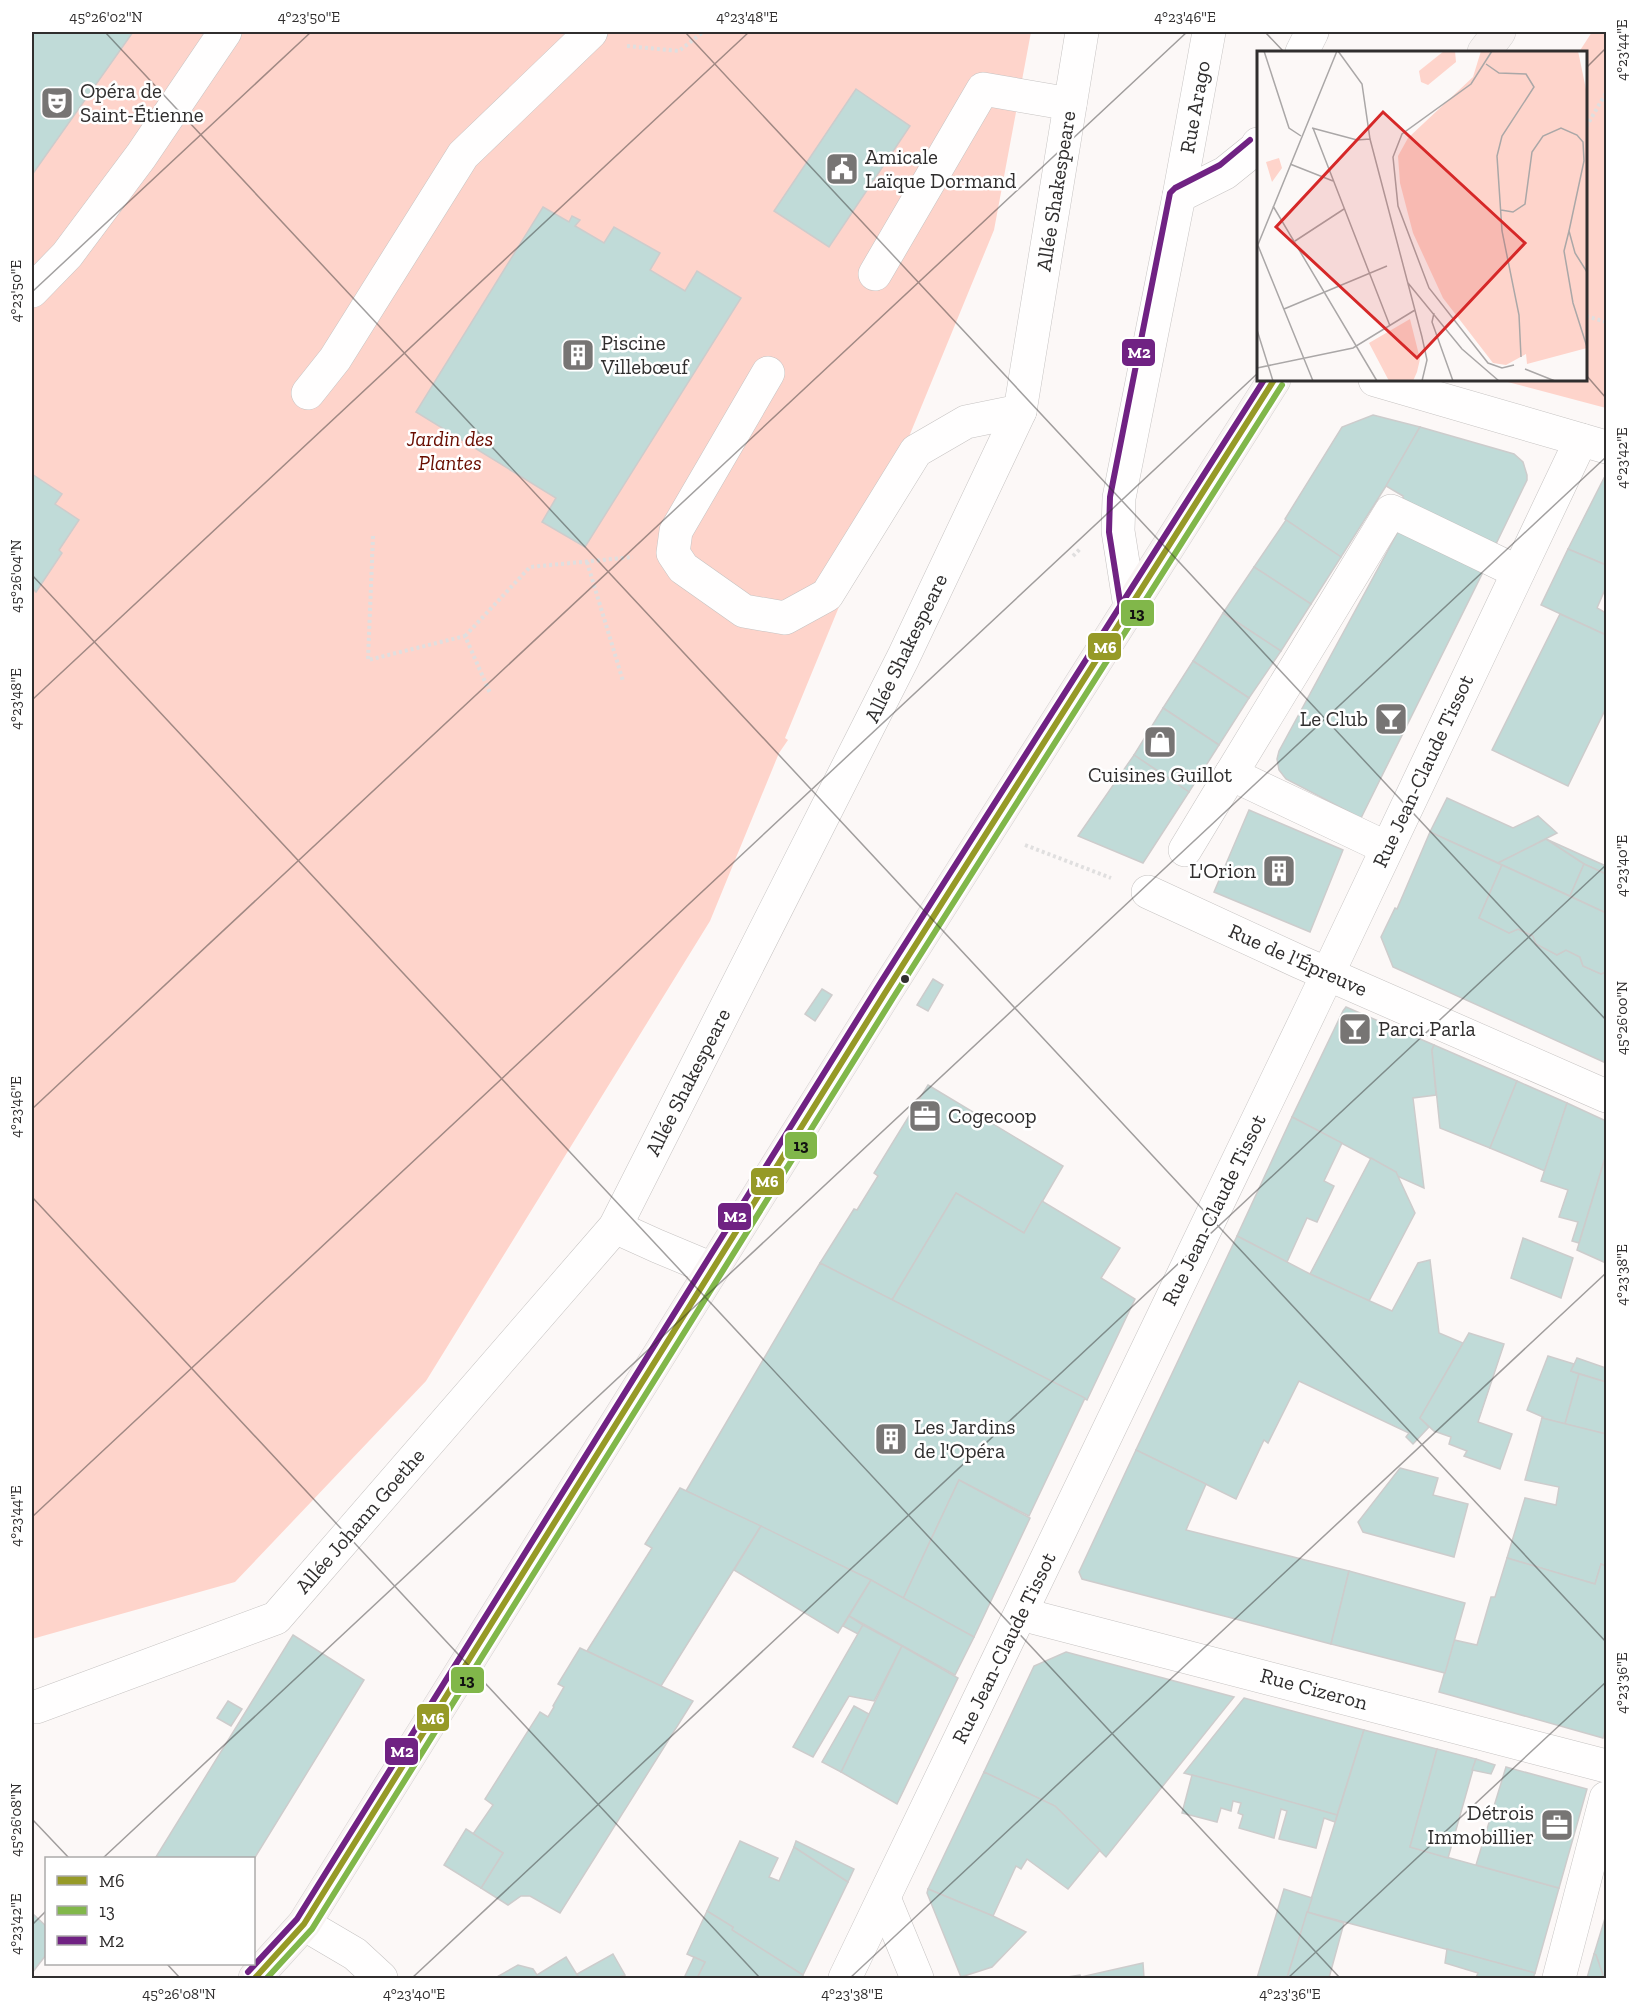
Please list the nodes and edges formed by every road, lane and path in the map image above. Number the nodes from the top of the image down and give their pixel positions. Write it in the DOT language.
graph roads {
  1 [pos="225,32"];
  2 [pos="703,32"];
  3 [pos="1082,32"];
  4 [pos="1209,32"];
  5 [pos="1312,32"];
  6 [pos="1499,32"];
  7 [pos="604,38"];
  8 [pos="1302,51"];
  9 [pos="1485,51"];
  10 [pos="1606,93"];
  11 [pos="1070,104"];
  12 [pos="1587,125"];
  13 [pos="1257,146"];
  14 [pos="1179,196"];
  15 [pos="875,274"];
  16 [pos="32,291"];
  17 [pos="1587,316"];
  18 [pos="1606,322"];
  19 [pos="768,373"];
  20 [pos="1273,381"];
  21 [pos="1378,381"];
  22 [pos="308,393"];
  23 [pos="1020,411"];
  24 [pos="1594,444"];
  25 [pos="373,536"];
  26 [pos="673,553"];
  27 [pos="587,562"];
  28 [pos="1518,572"];
  29 [pos="1130,607"];
  30 [pos="465,636"];
  31 [pos="623,681"];
  32 [pos="490,693"];
  33 [pos="1231,774"];
  34 [pos="987,831"];
  35 [pos="1387,848"];
  36 [pos="1185,850"];
  37 [pos="1148,892"];
  38 [pos="1328,973"];
  39 [pos="1606,1096"];
  40 [pos="615,1227"];
  41 [pos="712,1269"];
  42 [pos="1021,1614"];
  43 [pos="32,1706"];
  44 [pos="1606,1766"];
  45 [pos="1606,1798"];
  46 [pos="884,1898"];
  47 [pos="304,1924"];
  48 [pos="255,1978"];
  49 [pos="381,1978"];
  50 [pos="845,1978"];
  51 [pos="917,1978"];
  52 [pos="1559,1978"];
  1 -- 16 [label="street"];
  2 -- 7 [label="path"];
  3 -- 11 [label="street, Allée Shakespeare"];
  4 -- 14 [label="street, Rue Arago"];
  5 -- 8 [label="street"];
  6 -- 9 [label="main road"];
  7 -- 22 [label="street"];
  10 -- 12 [label="path"];
  11 -- 15 [label="street"];
  11 -- 23 [label="street, Allée Shakespeare"];
  13 -- 14 [label="street"];
  14 -- 29 [label="street, Rue Arago"];
  17 -- 18 [label="path"];
  19 -- 26 [label="street"];
  20 -- 29 [label="main road"];
  21 -- 24 [label="street"];
  23 -- 26 [label="street"];
  23 -- 40 [label="street, Allée Shakespeare"];
  24 -- 28 [label="street, Rue Jean-Claude Tissot"];
  25 -- 30 [label="path"];
  26 -- 27 [label="path"];
  27 -- 30 [label="path"];
  27 -- 31 [label="path"];
  28 -- 33 [label="street"];
  28 -- 35 [label="street, Rue Jean-Claude Tissot"];
  29 -- 34 [label="main road"];
  30 -- 32 [label="path"];
  33 -- 35 [label="street"];
  33 -- 36 [label="street"];
  34 -- 37 [label="path"];
  34 -- 41 [label="main road"];
  35 -- 38 [label="street, Rue Jean-Claude Tissot"];
  37 -- 38 [label="street, Rue de l'Épreuve"];
  38 -- 39 [label="street, Rue de l'Épreuve"];
  38 -- 42 [label="street, Rue Jean-Claude Tissot"];
  40 -- 41 [label="street"];
  40 -- 43 [label="street, Allée Johann Goethe"];
  41 -- 47 [label="main road"];
  42 -- 44 [label="street, Rue Cizeron"];
  42 -- 46 [label="street, Rue Jean-Claude Tissot"];
  45 -- 52 [label="street"];
  46 -- 50 [label="street, Rue Jean-Claude Tissot"];
  46 -- 51 [label="street"];
  47 -- 48 [label="main road"];
  47 -- 49 [label="street"];
}
